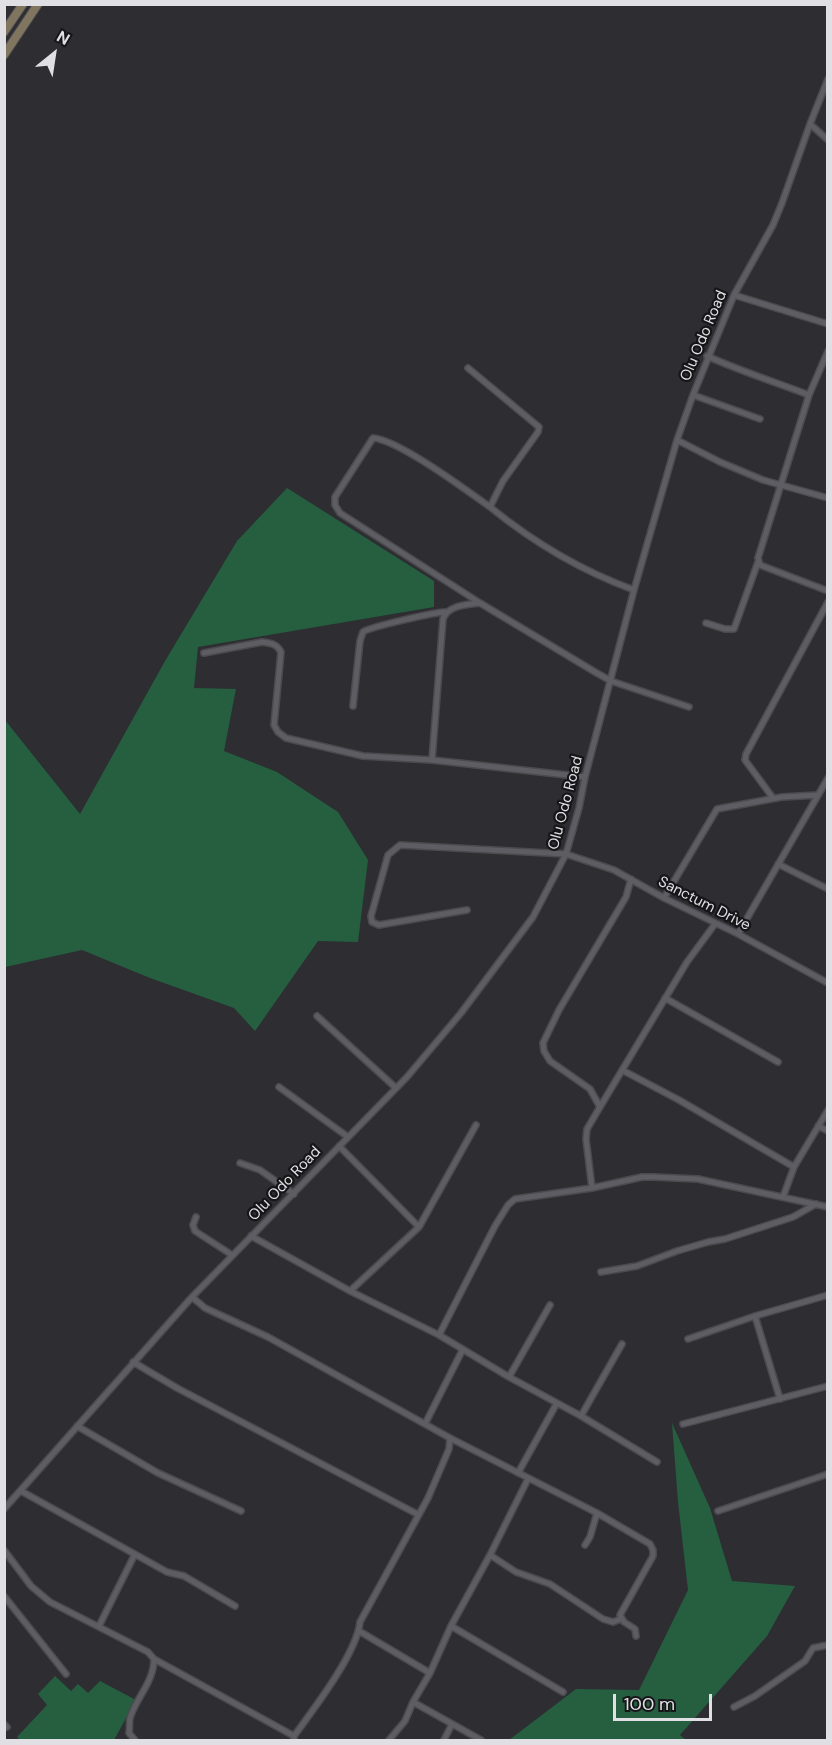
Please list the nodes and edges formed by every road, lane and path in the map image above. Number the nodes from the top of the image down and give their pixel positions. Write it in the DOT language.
graph roads {
  1 [pos="23,4"];
  2 [pos="38,4"];
  3 [pos="6,27"];
  4 [pos="4,55"];
  5 [pos="828,79"];
  6 [pos="810,124"];
  7 [pos="828,140"];
  8 [pos="734,295"];
  9 [pos="828,324"];
  10 [pos="828,351"];
  11 [pos="707,356"];
  12 [pos="468,368"];
  13 [pos="693,395"];
  14 [pos="808,395"];
  15 [pos="760,419"];
  16 [pos="677,440"];
  17 [pos="780,484"];
  18 [pos="828,498"];
  19 [pos="490,507"];
  20 [pos="758,562"];
  21 [pos="634,590"];
  22 [pos="828,591"];
  23 [pos="828,602"];
  24 [pos="480,603"];
  25 [pos="445,612"];
  26 [pos="706,623"];
  27 [pos="204,653"];
  28 [pos="611,681"];
  29 [pos="353,706"];
  30 [pos="689,707"];
  31 [pos="432,760"];
  32 [pos="585,777"];
  33 [pos="828,778"];
  34 [pos="818,795"];
  35 [pos="773,798"];
  36 [pos="566,854"];
  37 [pos="778,864"];
  38 [pos="631,879"];
  39 [pos="828,889"];
  40 [pos="664,898"];
  41 [pos="467,910"];
  42 [pos="716,924"];
  43 [pos="738,934"];
  44 [pos="828,983"];
  45 [pos="665,998"];
  46 [pos="317,1016"];
  47 [pos="777,1062"];
  48 [pos="622,1070"];
  49 [pos="279,1087"];
  50 [pos="396,1088"];
  51 [pos="600,1107"];
  52 [pos="828,1110"];
  53 [pos="476,1125"];
  54 [pos="818,1126"];
  55 [pos="828,1131"];
  56 [pos="348,1137"];
  57 [pos="339,1146"];
  58 [pos="240,1163"];
  59 [pos="794,1167"];
  60 [pos="592,1188"];
  61 [pos="294,1194"];
  62 [pos="783,1197"];
  63 [pos="816,1204"];
  64 [pos="828,1207"];
  65 [pos="196,1217"];
  66 [pos="419,1227"];
  67 [pos="251,1236"];
  68 [pos="232,1255"];
  69 [pos="601,1272"];
  70 [pos="350,1291"];
  71 [pos="828,1295"];
  72 [pos="192,1297"];
  73 [pos="550,1305"];
  74 [pos="755,1316"];
  75 [pos="439,1335"];
  76 [pos="688,1339"];
  77 [pos="622,1344"];
  78 [pos="463,1350"];
  79 [pos="133,1362"];
  80 [pos="509,1377"];
  81 [pos="828,1386"];
  82 [pos="780,1399"];
  83 [pos="557,1403"];
  84 [pos="581,1416"];
  85 [pos="425,1424"];
  86 [pos="683,1424"];
  87 [pos="77,1426"];
  88 [pos="450,1438"];
  89 [pos="657,1462"];
  90 [pos="518,1473"];
  91 [pos="828,1473"];
  92 [pos="528,1479"];
  93 [pos="21,1491"];
  94 [pos="4,1509"];
  95 [pos="718,1510"];
  96 [pos="241,1511"];
  97 [pos="597,1513"];
  98 [pos="419,1515"];
  99 [pos="585,1545"];
  100 [pos="4,1550"];
  101 [pos="135,1554"];
  102 [pos="490,1555"];
  103 [pos="4,1596"];
  104 [pos="235,1606"];
  105 [pos="621,1619"];
  106 [pos="99,1626"];
  107 [pos="451,1626"];
  108 [pos="359,1631"];
  109 [pos="636,1636"];
  110 [pos="828,1645"];
  111 [pos="154,1659"];
  112 [pos="430,1673"];
  113 [pos="66,1674"];
  114 [pos="563,1692"];
  115 [pos="413,1702"];
  116 [pos="734,1707"];
  117 [pos="452,1724"];
  118 [pos="294,1738"];
  119 [pos="135,1740"];
  120 [pos="389,1740"];
  121 [pos="444,1740"];
  122 [pos="481,1740"];
  1 -- 3 [label="main road"];
  2 -- 4 [label="main road"];
  5 -- 6 [label="street, Olu Odo Road"];
  6 -- 7 [label="street"];
  6 -- 8 [label="street, Olu Odo Road"];
  8 -- 9 [label="street"];
  8 -- 11 [label="street, Olu Odo Road"];
  10 -- 14 [label="street"];
  11 -- 13 [label="street, Olu Odo Road"];
  11 -- 14 [label="street"];
  12 -- 19 [label="street"];
  13 -- 15 [label="street"];
  13 -- 16 [label="street, Olu Odo Road"];
  14 -- 17 [label="street"];
  16 -- 17 [label="street"];
  16 -- 21 [label="street, Olu Odo Road"];
  17 -- 18 [label="street"];
  17 -- 20 [label="street"];
  19 -- 21 [label="street"];
  19 -- 24 [label="street"];
  20 -- 22 [label="street"];
  20 -- 26 [label="street"];
  21 -- 28 [label="street, Olu Odo Road"];
  23 -- 35 [label="street"];
  24 -- 25 [label="street"];
  24 -- 28 [label="street"];
  25 -- 29 [label="street"];
  25 -- 31 [label="street"];
  27 -- 31 [label="street"];
  28 -- 30 [label="street"];
  28 -- 32 [label="street, Olu Odo Road"];
  31 -- 32 [label="street"];
  32 -- 36 [label="street, Olu Odo Road"];
  33 -- 34 [label="street"];
  34 -- 35 [label="street"];
  34 -- 37 [label="street"];
  35 -- 40 [label="street"];
  36 -- 38 [label="street, Sanctum Drive"];
  36 -- 41 [label="street, Sanctum Drive"];
  36 -- 50 [label="street, Olu Odo Road"];
  37 -- 39 [label="street"];
  37 -- 43 [label="street"];
  38 -- 40 [label="street, Sanctum Drive"];
  38 -- 51 [label="street"];
  40 -- 42 [label="street, Sanctum Drive"];
  42 -- 43 [label="street, Sanctum Drive"];
  42 -- 45 [label="street"];
  43 -- 44 [label="street, Sanctum Drive"];
  45 -- 47 [label="street"];
  45 -- 48 [label="street"];
  46 -- 50 [label="street"];
  48 -- 51 [label="street"];
  48 -- 59 [label="street"];
  49 -- 56 [label="street"];
  50 -- 56 [label="street, Olu Odo Road"];
  51 -- 60 [label="street"];
  52 -- 54 [label="street"];
  53 -- 66 [label="street"];
  54 -- 55 [label="street"];
  54 -- 59 [label="street"];
  56 -- 57 [label="street, Olu Odo Road"];
  57 -- 61 [label="street, Olu Odo Road"];
  57 -- 66 [label="street"];
  58 -- 61 [label="street"];
  59 -- 62 [label="street"];
  60 -- 62 [label="street"];
  60 -- 75 [label="street"];
  61 -- 67 [label="street, Olu Odo Road"];
  62 -- 63 [label="street"];
  63 -- 64 [label="street"];
  63 -- 69 [label="street"];
  65 -- 68 [label="street"];
  66 -- 70 [label="street"];
  67 -- 68 [label="street, Olu Odo Road"];
  67 -- 70 [label="street"];
  68 -- 72 [label="street, Olu Odo Road"];
  70 -- 75 [label="street"];
  71 -- 74 [label="street"];
  72 -- 79 [label="street, Olu Odo Road"];
  72 -- 85 [label="street"];
  73 -- 80 [label="street"];
  74 -- 76 [label="street"];
  74 -- 82 [label="street"];
  75 -- 78 [label="street"];
  77 -- 84 [label="street"];
  78 -- 80 [label="street"];
  78 -- 85 [label="street"];
  79 -- 87 [label="street, Olu Odo Road"];
  79 -- 98 [label="street"];
  80 -- 83 [label="street"];
  81 -- 82 [label="street"];
  82 -- 86 [label="street"];
  83 -- 84 [label="street"];
  83 -- 90 [label="street"];
  84 -- 89 [label="street"];
  85 -- 88 [label="street"];
  87 -- 93 [label="street, Olu Odo Road"];
  87 -- 96 [label="street"];
  88 -- 90 [label="street"];
  88 -- 98 [label="street"];
  90 -- 92 [label="street"];
  91 -- 95 [label="street"];
  92 -- 97 [label="street"];
  92 -- 102 [label="street"];
  93 -- 94 [label="street, Olu Odo Road"];
  93 -- 101 [label="street"];
  97 -- 99 [label="street"];
  97 -- 105 [label="street"];
  98 -- 108 [label="street"];
  100 -- 106 [label="street"];
  101 -- 104 [label="street"];
  101 -- 106 [label="street"];
  102 -- 105 [label="street"];
  102 -- 107 [label="street"];
  103 -- 113 [label="street"];
  105 -- 109 [label="street"];
  106 -- 111 [label="street"];
  107 -- 112 [label="street"];
  107 -- 114 [label="street"];
  108 -- 112 [label="street"];
  108 -- 118 [label="street"];
  110 -- 116 [label="street"];
  111 -- 118 [label="street"];
  111 -- 119 [label="street"];
  112 -- 115 [label="street"];
  115 -- 117 [label="street"];
  115 -- 120 [label="street"];
  117 -- 121 [label="street"];
  117 -- 122 [label="street"];
}
